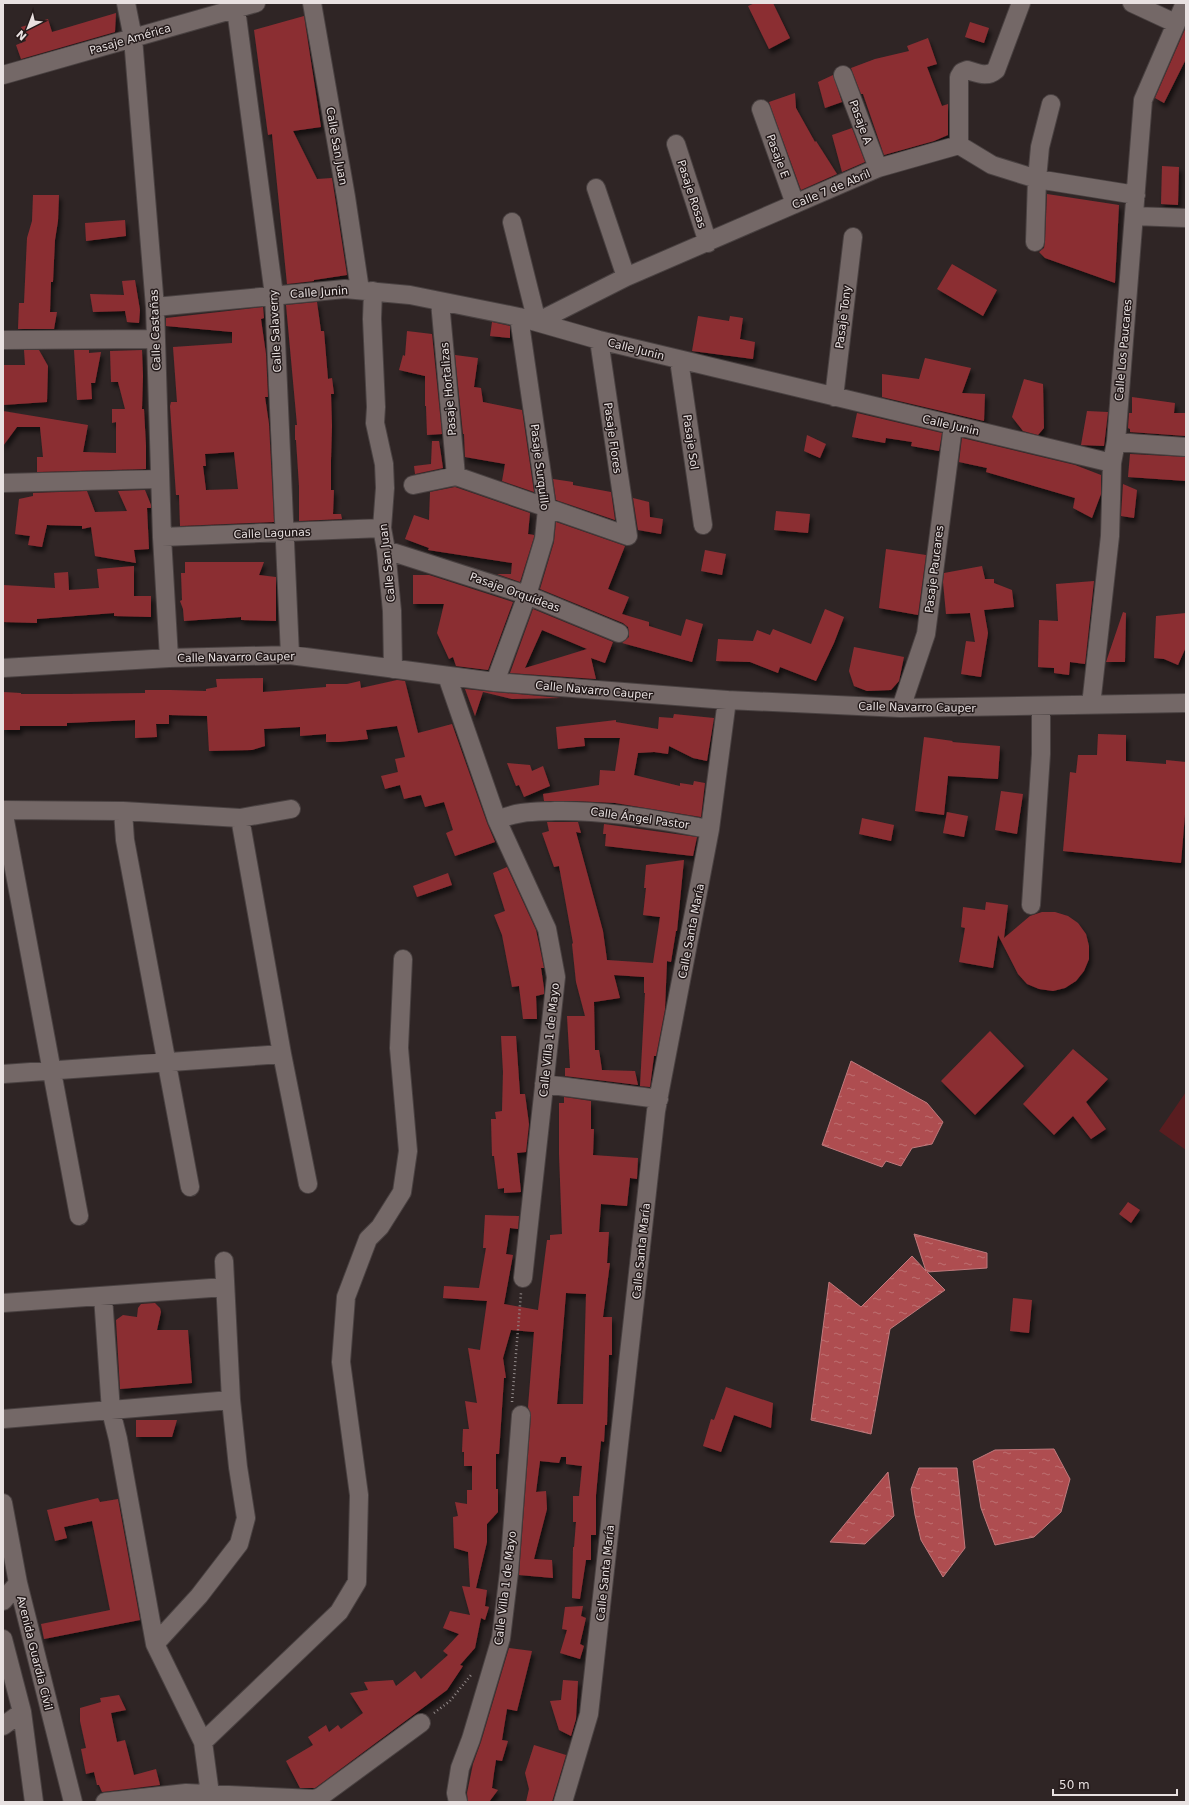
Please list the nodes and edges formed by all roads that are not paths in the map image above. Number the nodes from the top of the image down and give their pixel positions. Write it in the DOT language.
graph roads {
  1 [pos="126,3"];
  2 [pos="256,3"];
  3 [pos="312,3"];
  4 [pos="1021,3"];
  5 [pos="1132,3"];
  6 [pos="1185,3"];
  7 [pos="236,9"];
  8 [pos="1175,23"];
  9 [pos="133,38"];
  10 [pos="3,75"];
  11 [pos="843,75"];
  12 [pos="3,80"];
  13 [pos="1051,104"];
  14 [pos="760,109"];
  15 [pos="676,144"];
  16 [pos="959,145"];
  17 [pos="878,168"];
  18 [pos="1037,179"];
  19 [pos="596,188"];
  20 [pos="1136,195"];
  21 [pos="795,204"];
  22 [pos="1134,216"];
  23 [pos="1186,218"];
  24 [pos="512,222"];
  25 [pos="853,237"];
  26 [pos="1035,242"];
  27 [pos="708,243"];
  28 [pos="626,277"];
  29 [pos="366,291"];
  30 [pos="274,295"];
  31 [pos="440,302"];
  32 [pos="155,307"];
  33 [pos="518,317"];
  34 [pos="537,322"];
  35 [pos="156,339"];
  36 [pos="3,340"];
  37 [pos="599,340"];
  38 [pos="680,360"];
  39 [pos="834,397"];
  40 [pos="952,426"];
  41 [pos="1116,442"];
  42 [pos="1186,447"];
  43 [pos="1112,463"];
  44 [pos="456,476"];
  45 [pos="160,479"];
  46 [pos="3,483"];
  47 [pos="413,485"];
  48 [pos="547,509"];
  49 [pos="703,524"];
  50 [pos="382,528"];
  51 [pos="284,532"];
  52 [pos="162,537"];
  53 [pos="397,553"];
  54 [pos="527,595"];
  55 [pos="619,633"];
  56 [pos="290,655"];
  57 [pos="169,658"];
  58 [pos="3,668"];
  59 [pos="393,668"];
  60 [pos="447,676"];
  61 [pos="495,682"];
  62 [pos="727,700"];
  63 [pos="1186,703"];
  64 [pos="1091,705"];
  65 [pos="1041,706"];
  66 [pos="902,708"];
  67 [pos="291,809"];
  68 [pos="3,810"];
  69 [pos="123,811"];
  70 [pos="509,816"];
  71 [pos="240,818"];
  72 [pos="710,829"];
  73 [pos="1031,905"];
  74 [pos="403,959"];
  75 [pos="282,1054"];
  76 [pos="168,1062"];
  77 [pos="52,1070"];
  78 [pos="3,1074"];
  79 [pos="544,1084"];
  80 [pos="659,1098"];
  81 [pos="308,1184"];
  82 [pos="190,1187"];
  83 [pos="79,1216"];
  84 [pos="224,1261"];
  85 [pos="523,1278"];
  86 [pos="224,1287"];
  87 [pos="102,1296"];
  88 [pos="3,1303"];
  89 [pos="231,1400"];
  90 [pos="111,1410"];
  91 [pos="521,1415"];
  92 [pos="3,1419"];
  93 [pos="3,1503"];
  94 [pos="18,1583"];
  95 [pos="3,1601"];
  96 [pos="3,1639"];
  97 [pos="155,1644"];
  98 [pos="22,1712"];
  99 [pos="421,1723"];
  100 [pos="3,1726"];
  101 [pos="203,1742"];
  102 [pos="210,1794"];
  103 [pos="34,1802"];
  104 [pos="73,1802"];
  105 [pos="105,1802"];
  106 [pos="458,1802"];
  107 [pos="563,1802"];
  1 -- 9 [label="street, Calle Castañas"];
  2 -- 7 [label="street, Pasaje América"];
  3 -- 29 [label="street, Calle San Juan"];
  4 -- 16 [label="street"];
  5 -- 8 [label="street"];
  6 -- 8 [label="street, Calle Los Paucares"];
  7 -- 9 [label="street, Pasaje América"];
  7 -- 30 [label="street, Calle Salaverry"];
  8 -- 20 [label="street, Calle Los Paucares"];
  9 -- 10 [label="street, Pasaje América"];
  9 -- 32 [label="street, Calle Castañas"];
  10 -- 12 [label="street"];
  11 -- 17 [label="street, Pasaje A"];
  13 -- 18 [label="street"];
  14 -- 21 [label="street, Pasaje E"];
  15 -- 27 [label="street, Pasaje Rosas"];
  16 -- 17 [label="street, Calle 7 de Abril"];
  16 -- 18 [label="street"];
  17 -- 21 [label="street, Calle 7 de Abril"];
  18 -- 20 [label="street"];
  18 -- 26 [label="street"];
  19 -- 28 [label="street"];
  20 -- 22 [label="street, Calle Los Paucares"];
  21 -- 27 [label="street, Calle 7 de Abril"];
  22 -- 23 [label="street"];
  22 -- 41 [label="street, Calle Los Paucares"];
  24 -- 34 [label="street"];
  25 -- 39 [label="street, Pasaje Tony"];
  27 -- 28 [label="street, Calle 7 de Abril"];
  28 -- 34 [label="street, Calle 7 de Abril"];
  29 -- 30 [label="street, Calle Junin"];
  29 -- 31 [label="street, Calle Junin"];
  29 -- 50 [label="street, Calle San Juan"];
  30 -- 32 [label="street, Calle Junin"];
  30 -- 51 [label="street, Calle Salaverry"];
  31 -- 33 [label="street, Calle Junin"];
  31 -- 44 [label="street, Pasaje Hortalizas"];
  32 -- 35 [label="street, Calle Castañas"];
  33 -- 34 [label="street, Calle Junin"];
  33 -- 48 [label="street, Pasaje Surquillo"];
  34 -- 37 [label="street, Calle Junin"];
  35 -- 36 [label="street"];
  35 -- 45 [label="street, Calle Castañas"];
  37 -- 38 [label="street, Calle Junin"];
  37 -- 48 [label="street, Pasaje Flores"];
  38 -- 39 [label="street, Calle Junin"];
  38 -- 49 [label="street, Pasaje Sol"];
  39 -- 40 [label="street, Calle Junin"];
  40 -- 43 [label="street, Calle Junin"];
  40 -- 66 [label="street, Pasaje Paucares"];
  41 -- 42 [label="street"];
  41 -- 43 [label="street, Calle Los Paucares"];
  43 -- 64 [label="street, Calle Los Paucares"];
  44 -- 47 [label="street"];
  44 -- 48 [label="street"];
  45 -- 46 [label="street"];
  45 -- 52 [label="street, Calle Castañas"];
  48 -- 54 [label="street, Pasaje Surquillo"];
  50 -- 51 [label="street, Calle Lagunas"];
  50 -- 53 [label="street, Calle San Juan"];
  51 -- 52 [label="street, Calle Lagunas"];
  51 -- 56 [label="street, Calle Salaverry"];
  52 -- 57 [label="street, Calle Castañas"];
  53 -- 54 [label="street, Pasaje Orquídeas"];
  53 -- 59 [label="street, Calle San Juan"];
  54 -- 55 [label="street, Pasaje Orquídeas"];
  54 -- 61 [label="street, Pasaje Surquillo"];
  56 -- 57 [label="street, Calle Navarro Cauper"];
  56 -- 59 [label="street, Calle Navarro Cauper"];
  57 -- 58 [label="street, Calle Navarro Cauper"];
  59 -- 60 [label="street, Calle Navarro Cauper"];
  60 -- 61 [label="street, Calle Navarro Cauper"];
  60 -- 70 [label="street, Calle Villa 1 de Mayo"];
  61 -- 62 [label="street, Calle Navarro Cauper"];
  62 -- 66 [label="street, Calle Navarro Cauper"];
  62 -- 72 [label="street, Calle Santa María"];
  63 -- 64 [label="street, Calle Navarro Cauper"];
  64 -- 65 [label="street, Calle Navarro Cauper"];
  65 -- 66 [label="street, Calle Navarro Cauper"];
  65 -- 73 [label="street"];
  67 -- 71 [label="street"];
  68 -- 69 [label="street"];
  68 -- 77 [label="street"];
  69 -- 71 [label="street"];
  69 -- 76 [label="street"];
  70 -- 72 [label="street, Calle Ángel Pastor"];
  70 -- 79 [label="street, Calle Villa 1 de Mayo"];
  71 -- 75 [label="street"];
  72 -- 80 [label="street, Calle Santa María"];
  74 -- 101 [label="street"];
  75 -- 76 [label="street"];
  75 -- 81 [label="street"];
  76 -- 77 [label="street"];
  76 -- 82 [label="street"];
  77 -- 78 [label="street"];
  77 -- 83 [label="street"];
  79 -- 80 [label="street"];
  79 -- 85 [label="street, Calle Villa 1 de Mayo"];
  80 -- 107 [label="street, Calle Santa María"];
  84 -- 86 [label="street"];
  86 -- 87 [label="street"];
  86 -- 89 [label="street"];
  87 -- 88 [label="street"];
  87 -- 90 [label="street"];
  89 -- 90 [label="street"];
  89 -- 97 [label="street"];
  90 -- 92 [label="street"];
  90 -- 97 [label="street"];
  91 -- 106 [label="street, Calle Villa 1 de Mayo"];
  93 -- 94 [label="street, Avenida Guardia Civil"];
  94 -- 95 [label="street"];
  94 -- 104 [label="street, Avenida Guardia Civil"];
  96 -- 98 [label="street"];
  97 -- 101 [label="street"];
  98 -- 100 [label="street"];
  98 -- 103 [label="street"];
  99 -- 102 [label="street"];
  101 -- 102 [label="street"];
  102 -- 105 [label="street"];
}
